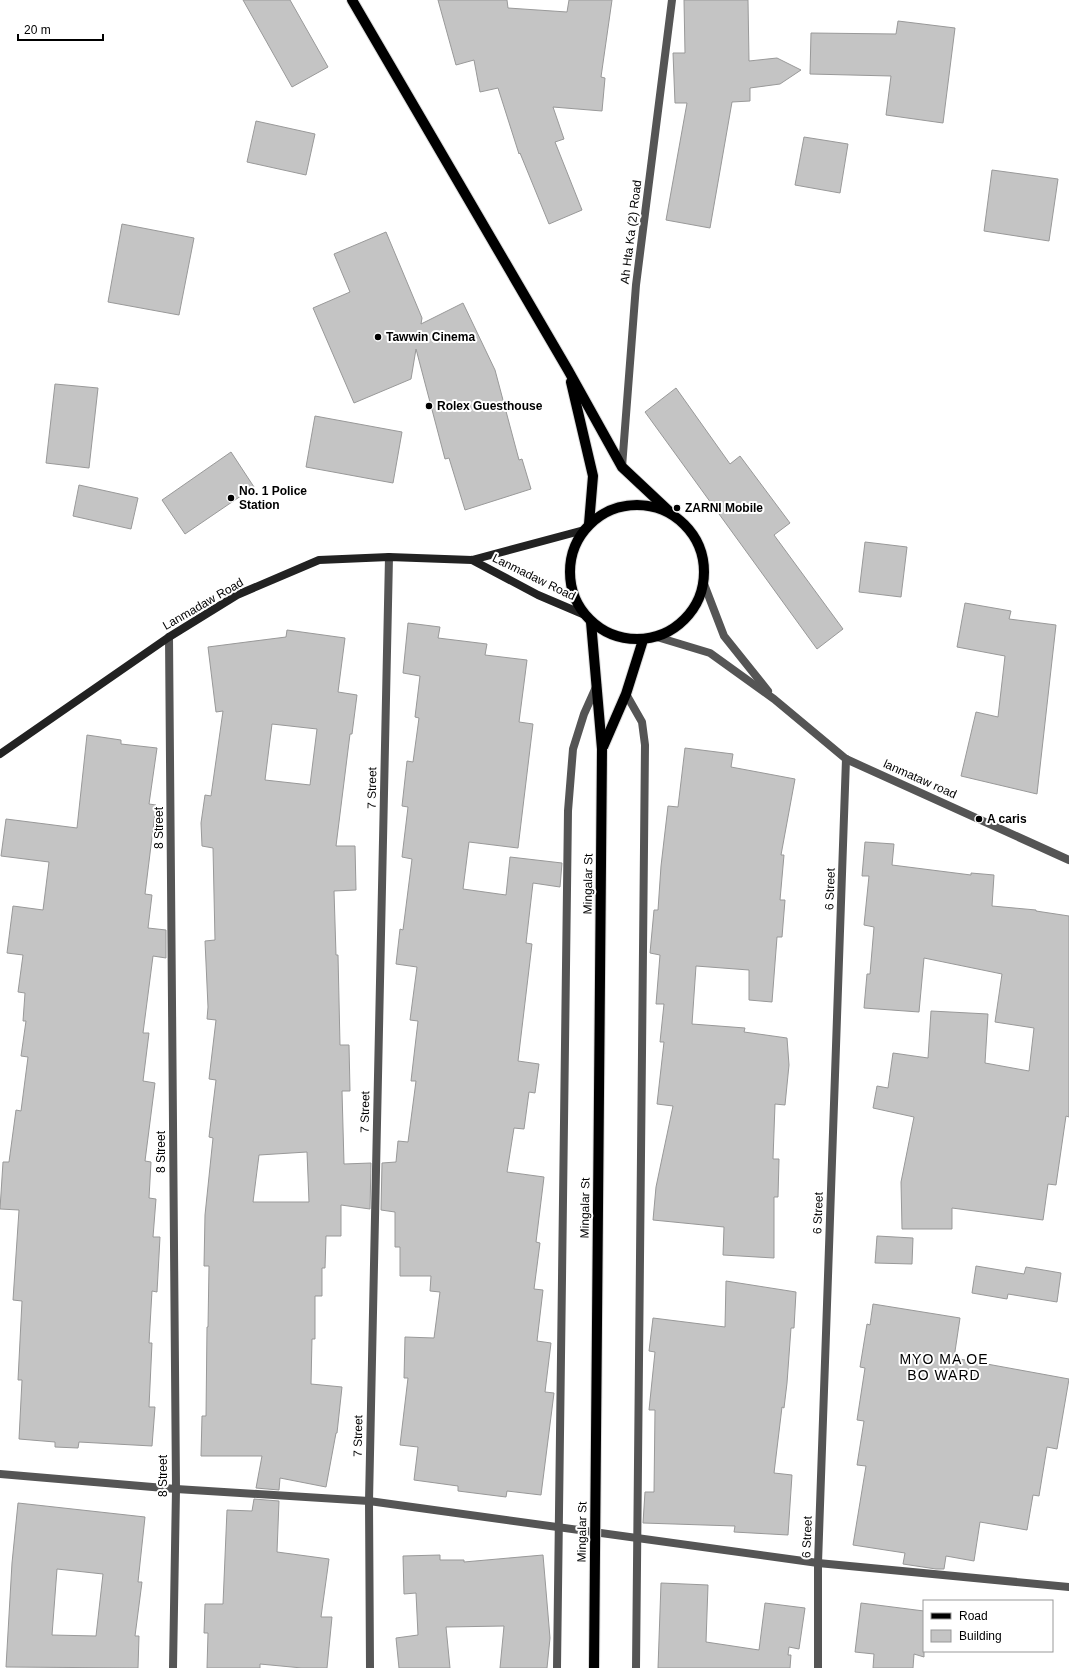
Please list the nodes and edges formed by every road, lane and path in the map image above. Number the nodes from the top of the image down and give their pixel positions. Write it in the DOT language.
graph roads {
  1 [pos="352,0"];
  2 [pos="672,0"];
  3 [pos="568,370"];
  4 [pos="622,467"];
  5 [pos="671,513"];
  6 [pos="586,527"];
  7 [pos="389,556"];
  8 [pos="472,560"];
  9 [pos="704,584"];
  10 [pos="588,619"];
  11 [pos="169,637"];
  12 [pos="657,637"];
  13 [pos="643,640"];
  14 [pos="597,684"];
  15 [pos="626,694"];
  16 [pos="774,699"];
  17 [pos="602,749"];
  18 [pos="0,754"];
  19 [pos="846,759"];
  20 [pos="1069,860"];
  21 [pos="0,1474"];
  22 [pos="176,1488"];
  23 [pos="369,1501"];
  24 [pos="560,1527"];
  25 [pos="637,1538"];
  26 [pos="818,1563"];
  27 [pos="1069,1587"];
  28 [pos="173,1668"];
  29 [pos="370,1668"];
  30 [pos="557,1668"];
  31 [pos="594,1668"];
  32 [pos="636,1668"];
  33 [pos="818,1668"];
  1 -- 3 [label="main road"];
  2 -- 4 [label="street, Ah Hta Ka (2) Road"];
  3 -- 4 [label="main road"];
  3 -- 6 [label="main road"];
  4 -- 5 [label="main road"];
  5 -- 6 [label="main road"];
  5 -- 9 [label="main road"];
  6 -- 8 [label="street, Lanmadaw Road"];
  6 -- 10 [label="main road"];
  7 -- 8 [label="street, Lanmadaw Road"];
  7 -- 11 [label="street, Lanmadaw Road"];
  7 -- 23 [label="street, 7 Street"];
  8 -- 10 [label="street, Lanmadaw Road"];
  9 -- 12 [label="main road"];
  9 -- 16 [label="street"];
  10 -- 13 [label="main road"];
  10 -- 14 [label="main road, Mingalar St"];
  11 -- 18 [label="street, Lanmadaw Road"];
  11 -- 22 [label="street, 8 Street"];
  12 -- 13 [label="main road"];
  12 -- 16 [label="street"];
  13 -- 15 [label="main road"];
  14 -- 17 [label="main road, Mingalar St"];
  14 -- 24 [label="street"];
  15 -- 17 [label="main road"];
  15 -- 25 [label="street"];
  16 -- 19 [label="street, lanmataw road"];
  17 -- 31 [label="main road, Mingalar St, bridge"];
  19 -- 20 [label="street, lanmataw road"];
  19 -- 26 [label="street, 6 Street"];
  21 -- 22 [label="street"];
  22 -- 23 [label="street"];
  22 -- 28 [label="street, 8 Street"];
  23 -- 24 [label="street"];
  23 -- 29 [label="street, 7 Street"];
  24 -- 25 [label="street"];
  24 -- 30 [label="street"];
  25 -- 26 [label="street"];
  25 -- 32 [label="street"];
  26 -- 27 [label="street"];
  26 -- 33 [label="street, 6 Street"];
}
